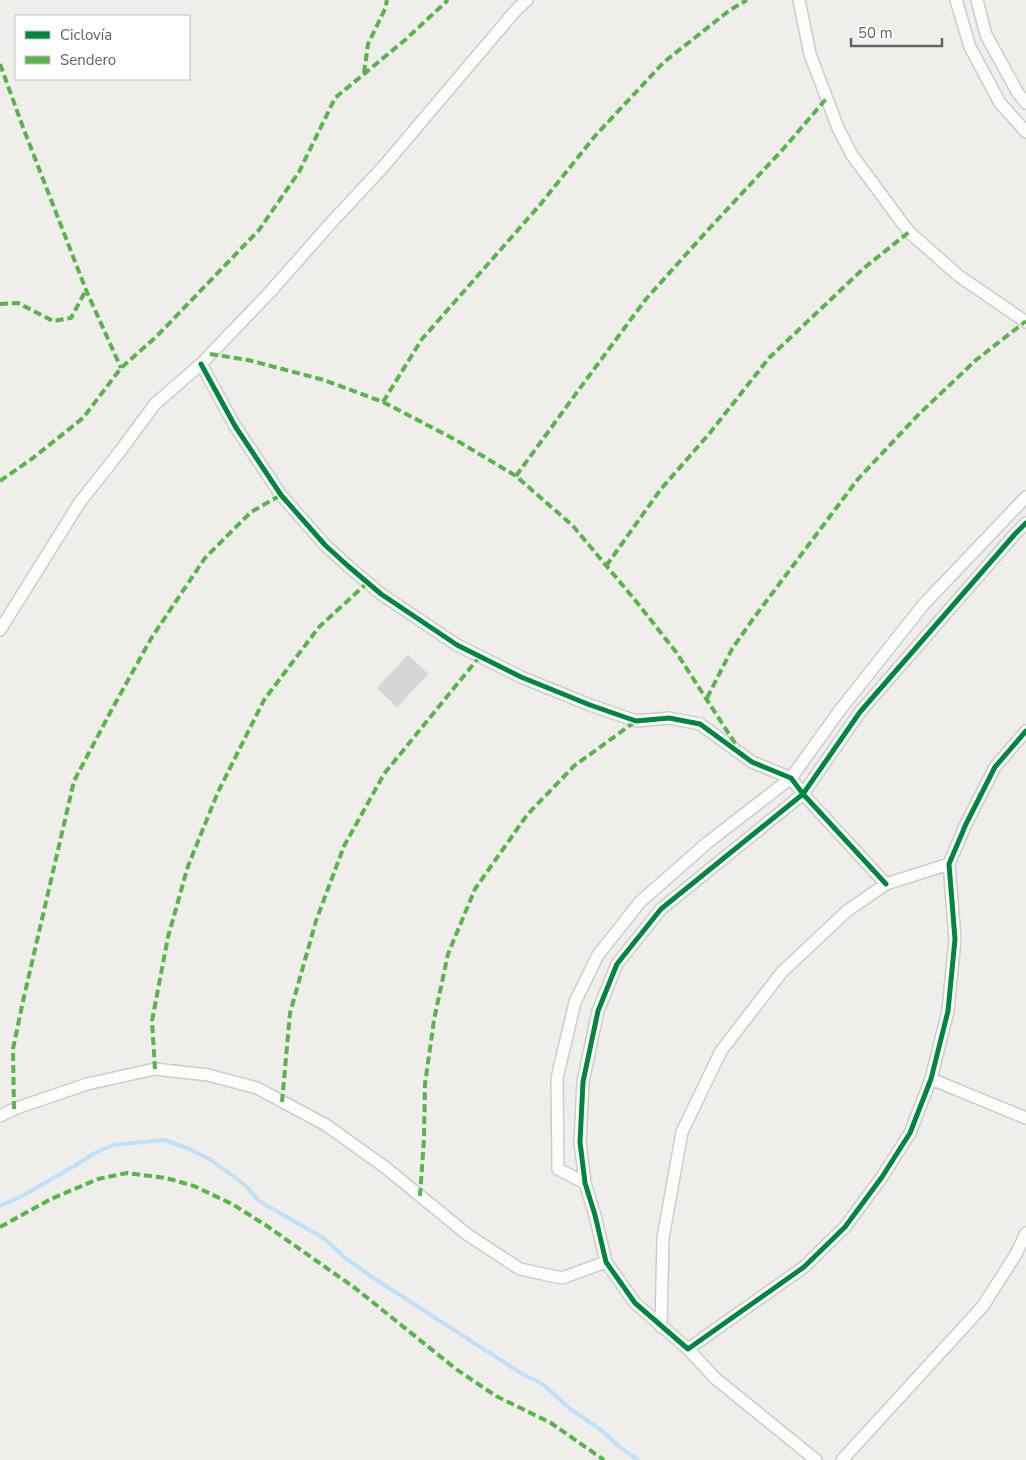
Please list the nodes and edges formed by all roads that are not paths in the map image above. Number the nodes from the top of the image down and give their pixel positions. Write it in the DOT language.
graph roads {
  1 [pos="527,0"];
  2 [pos="799,0"];
  3 [pos="956,0"];
  4 [pos="977,0"];
  5 [pos="1026,103"];
  6 [pos="1026,132"];
  7 [pos="1026,322"];
  8 [pos="200,364"];
  9 [pos="1026,497"];
  10 [pos="1026,523"];
  11 [pos="0,630"];
  12 [pos="1026,731"];
  13 [pos="791,778"];
  14 [pos="803,794"];
  15 [pos="949,864"];
  16 [pos="886,884"];
  17 [pos="931,1079"];
  18 [pos="0,1116"];
  19 [pos="1026,1118"];
  20 [pos="585,1183"];
  21 [pos="1026,1233"];
  22 [pos="606,1262"];
  23 [pos="661,1327"];
  24 [pos="688,1350"];
  25 [pos="816,1460"];
  26 [pos="842,1460"];
  1 -- 8 [label="street"];
  2 -- 7 [label="street"];
  3 -- 6 [label="street"];
  4 -- 5 [label="street"];
  8 -- 11 [label="street"];
  8 -- 13 [label="street"];
  9 -- 13 [label="street"];
  10 -- 14 [label="street"];
  12 -- 15 [label="street"];
  13 -- 14 [label="street"];
  13 -- 20 [label="street"];
  14 -- 16 [label="street"];
  14 -- 20 [label="street"];
  15 -- 16 [label="street"];
  15 -- 17 [label="street"];
  16 -- 23 [label="street"];
  17 -- 19 [label="street"];
  17 -- 24 [label="street"];
  18 -- 22 [label="street"];
  20 -- 22 [label="street"];
  21 -- 26 [label="street"];
  22 -- 23 [label="street"];
  23 -- 24 [label="street"];
  24 -- 25 [label="street"];
}
